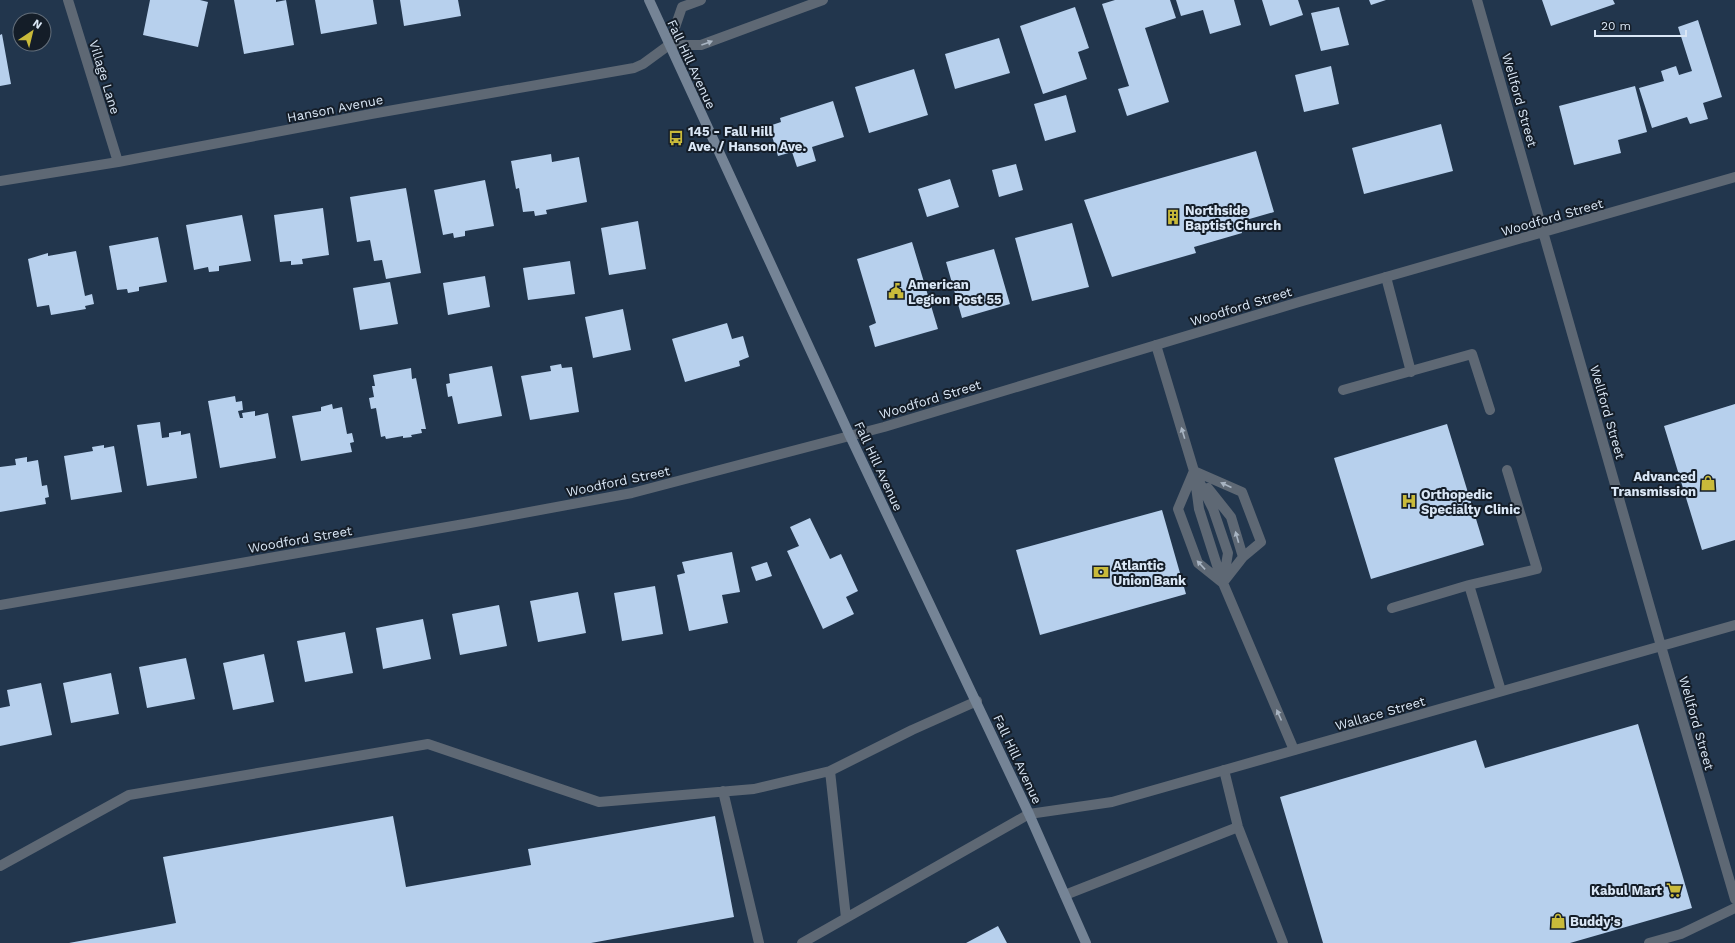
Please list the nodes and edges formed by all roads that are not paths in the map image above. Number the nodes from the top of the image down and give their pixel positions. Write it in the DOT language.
graph roads {
  1 [pos="68,0"];
  2 [pos="648,0"];
  3 [pos="701,0"];
  4 [pos="823,0"];
  5 [pos="1477,0"];
  6 [pos="668,45"];
  7 [pos="118,162"];
  8 [pos="1735,177"];
  9 [pos="0,181"];
  10 [pos="1545,233"];
  11 [pos="1386,277"];
  12 [pos="1156,345"];
  13 [pos="1411,372"];
  14 [pos="1343,390"];
  15 [pos="1490,410"];
  16 [pos="850,436"];
  17 [pos="1507,470"];
  18 [pos="1194,471"];
  19 [pos="1243,557"];
  20 [pos="1223,583"];
  21 [pos="1469,585"];
  22 [pos="0,605"];
  23 [pos="1392,608"];
  24 [pos="1735,625"];
  25 [pos="1661,646"];
  26 [pos="1501,692"];
  27 [pos="977,701"];
  28 [pos="1294,750"];
  29 [pos="1224,770"];
  30 [pos="830,771"];
  31 [pos="723,792"];
  32 [pos="1029,814"];
  33 [pos="1238,827"];
  34 [pos="0,866"];
  35 [pos="1065,895"];
  36 [pos="1735,899"];
  37 [pos="1735,908"];
  38 [pos="846,918"];
  39 [pos="1678,939"];
  40 [pos="759,943"];
  41 [pos="802,943"];
  42 [pos="1086,943"];
  43 [pos="1283,943"];
  44 [pos="1649,943"];
  1 -- 7 [label="street, Village Lane"];
  2 -- 6 [label="main road, Fall Hill Avenue"];
  3 -- 6 [label="street"];
  6 -- 4 [label="street, one-way"];
  5 -- 10 [label="street, Wellford Street"];
  6 -- 7 [label="street, Hanson Avenue"];
  6 -- 16 [label="main road, Fall Hill Avenue"];
  7 -- 9 [label="street, Hanson Avenue"];
  8 -- 10 [label="street, Woodford Street"];
  10 -- 11 [label="street, Woodford Street"];
  10 -- 25 [label="street, Wellford Street"];
  11 -- 12 [label="street, Woodford Street"];
  11 -- 13 [label="street"];
  12 -- 16 [label="street, Woodford Street"];
  18 -- 12 [label="street, one-way"];
  13 -- 14 [label="street"];
  13 -- 15 [label="street"];
  16 -- 22 [label="street, Woodford Street"];
  16 -- 27 [label="main road, Fall Hill Avenue"];
  17 -- 21 [label="street"];
  19 -- 18 [label="street, one-way"];
  19 -- 18 [label="street, one-way"];
  18 -- 20 [label="street"];
  18 -- 20 [label="street"];
  20 -- 18 [label="street, one-way"];
  19 -- 20 [label="street"];
  28 -- 20 [label="street, one-way"];
  21 -- 23 [label="street"];
  21 -- 26 [label="street"];
  24 -- 25 [label="street, Wallace Street"];
  25 -- 26 [label="street, Wallace Street"];
  25 -- 36 [label="street, Wellford Street"];
  26 -- 28 [label="street, Wallace Street"];
  27 -- 30 [label="street"];
  27 -- 32 [label="main road, Fall Hill Avenue"];
  28 -- 29 [label="street, Wallace Street"];
  29 -- 32 [label="street, Wallace Street"];
  29 -- 33 [label="street"];
  30 -- 31 [label="street"];
  30 -- 38 [label="street"];
  31 -- 34 [label="street"];
  31 -- 40 [label="street"];
  32 -- 35 [label="main road, Fall Hill Avenue"];
  32 -- 38 [label="street"];
  33 -- 35 [label="street"];
  33 -- 43 [label="street"];
  35 -- 42 [label="main road, Fall Hill Avenue"];
  37 -- 39 [label="street"];
  38 -- 41 [label="street"];
  39 -- 44 [label="street"];
}
